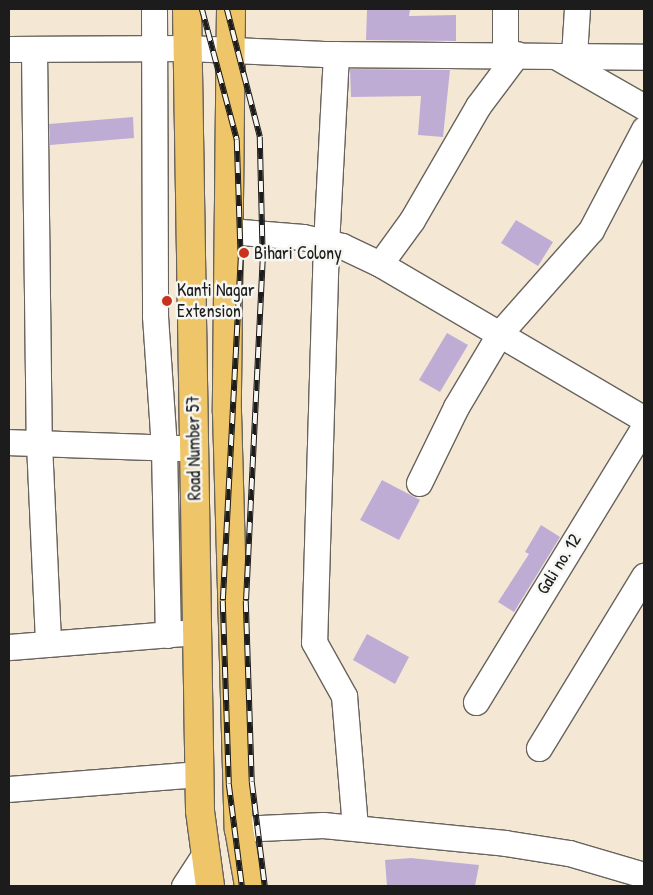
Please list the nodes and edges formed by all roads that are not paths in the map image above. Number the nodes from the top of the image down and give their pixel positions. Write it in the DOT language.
graph roads {
  1 [pos="154,9"];
  2 [pos="187,9"];
  3 [pos="231,9"];
  4 [pos="504,9"];
  5 [pos="576,9"];
  6 [pos="187,48"];
  7 [pos="9,49"];
  8 [pos="153,49"];
  9 [pos="231,49"];
  10 [pos="34,50"];
  11 [pos="336,54"];
  12 [pos="511,54"];
  13 [pos="563,55"];
  14 [pos="644,57"];
  15 [pos="644,107"];
  16 [pos="644,129"];
  17 [pos="229,231"];
  18 [pos="326,242"];
  19 [pos="380,264"];
  20 [pos="500,333"];
  21 [pos="644,418"];
  22 [pos="644,427"];
  23 [pos="9,442"];
  24 [pos="39,443"];
  25 [pos="164,448"];
  26 [pos="195,449"];
  27 [pos="419,482"];
  28 [pos="644,576"];
  29 [pos="197,631"];
  30 [pos="168,635"];
  31 [pos="48,644"];
  32 [pos="9,648"];
  33 [pos="476,702"];
  34 [pos="539,748"];
  35 [pos="199,774"];
  36 [pos="9,789"];
  37 [pos="355,828"];
  38 [pos="239,829"];
  39 [pos="206,852"];
  40 [pos="644,875"];
  41 [pos="184,886"];
  42 [pos="210,886"];
  43 [pos="249,886"];
  1 -- 8 [label="street"];
  2 -- 6 [label="main road, Road Number 57"];
  3 -- 9 [label="main road, Road Number 57"];
  4 -- 12 [label="street"];
  5 -- 13 [label="street"];
  6 -- 8 [label="street"];
  6 -- 9 [label="street"];
  6 -- 26 [label="main road, Road Number 57"];
  7 -- 10 [label="street"];
  8 -- 10 [label="street"];
  8 -- 25 [label="street"];
  9 -- 11 [label="street"];
  9 -- 17 [label="main road, Road Number 57"];
  10 -- 24 [label="street"];
  11 -- 12 [label="street"];
  11 -- 18 [label="street"];
  12 -- 13 [label="street"];
  12 -- 19 [label="street"];
  13 -- 14 [label="street"];
  13 -- 15 [label="street"];
  16 -- 20 [label="street"];
  17 -- 18 [label="street"];
  17 -- 38 [label="main road, Road Number 57"];
  18 -- 19 [label="street"];
  18 -- 37 [label="street"];
  19 -- 20 [label="street"];
  20 -- 21 [label="street"];
  20 -- 27 [label="street"];
  22 -- 33 [label="street, Gali no. 12"];
  23 -- 24 [label="street"];
  24 -- 25 [label="street"];
  24 -- 31 [label="street"];
  25 -- 26 [label="street"];
  25 -- 30 [label="street"];
  26 -- 29 [label="main road, Road Number 57"];
  28 -- 34 [label="street"];
  29 -- 30 [label="street"];
  29 -- 35 [label="main road, Road Number 57"];
  30 -- 31 [label="street"];
  31 -- 32 [label="street"];
  35 -- 36 [label="street"];
  35 -- 39 [label="main road, Road Number 57"];
  37 -- 38 [label="street"];
  37 -- 40 [label="street"];
  38 -- 43 [label="main road, Road Number 57"];
  39 -- 41 [label="street"];
  39 -- 42 [label="main road, Road Number 57"];
}
